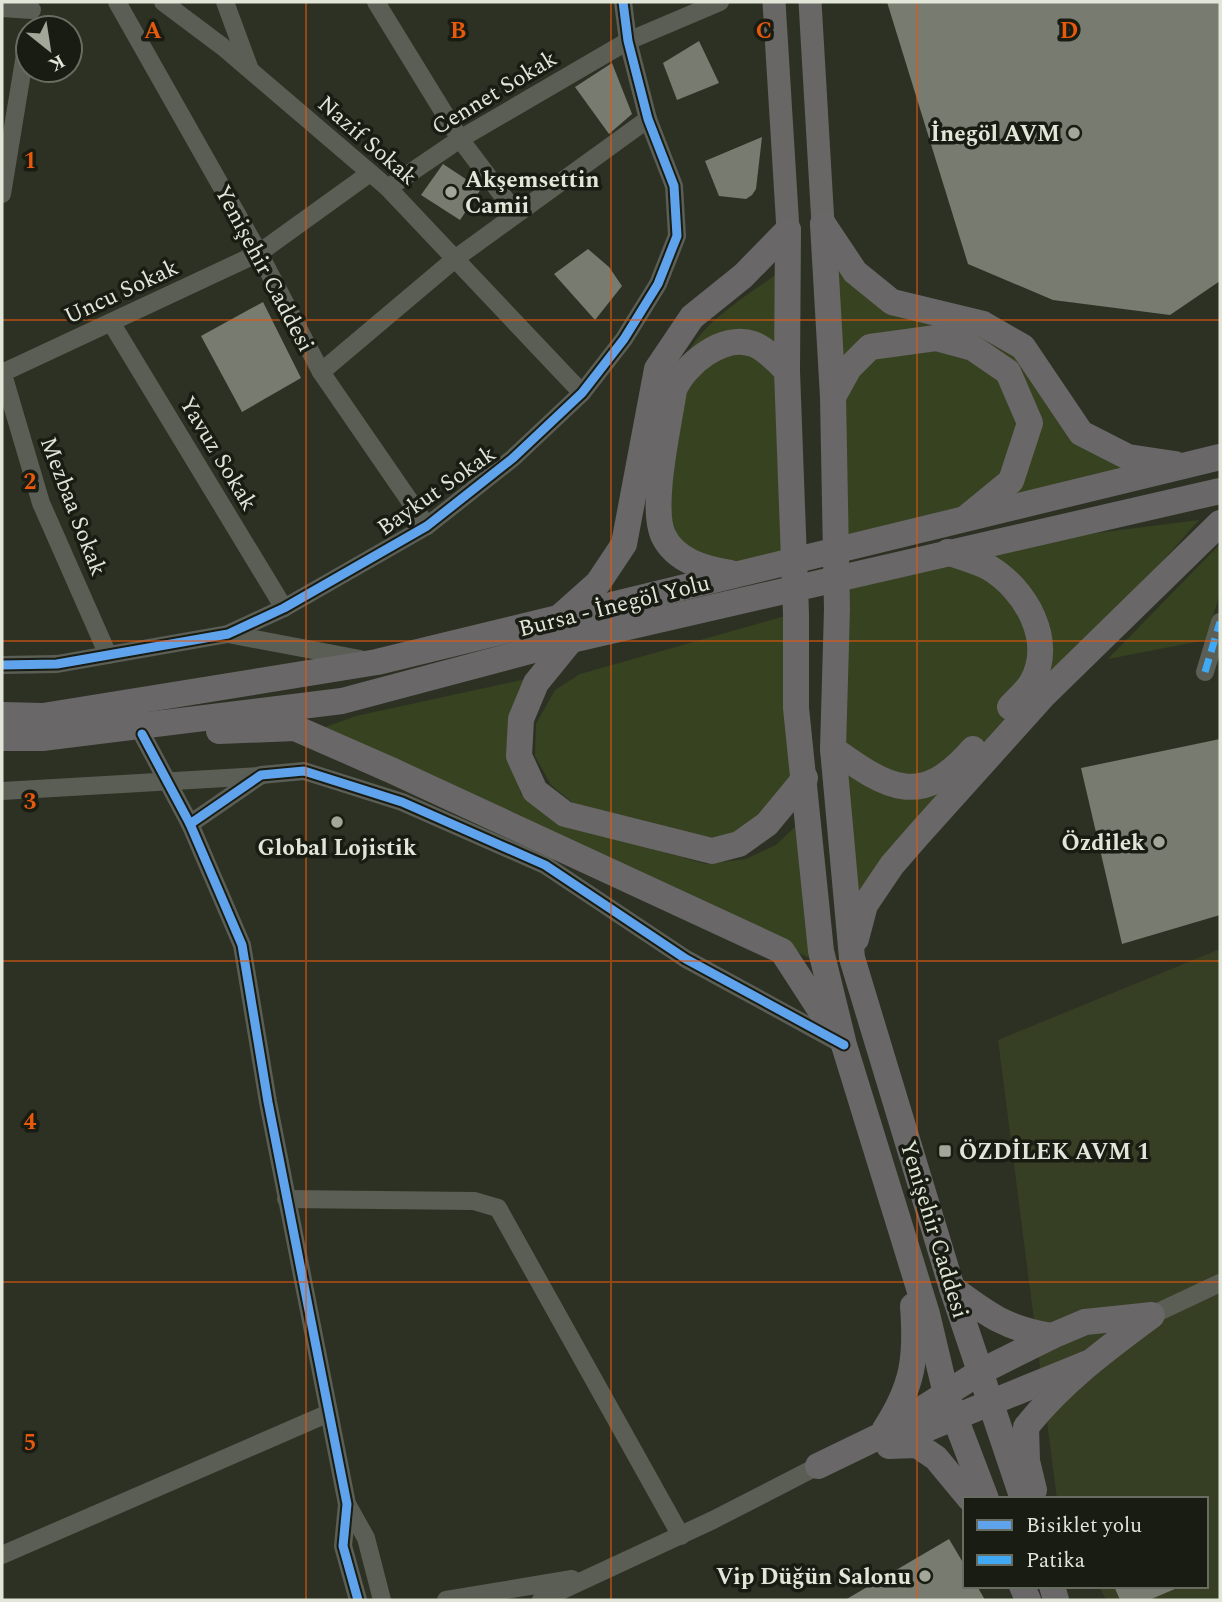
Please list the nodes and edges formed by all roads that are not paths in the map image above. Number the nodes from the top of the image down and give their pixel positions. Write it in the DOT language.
graph roads {
  1 [pos="117,2"];
  2 [pos="163,2"];
  3 [pos="376,2"];
  4 [pos="623,2"];
  5 [pos="720,2"];
  6 [pos="810,2"];
  7 [pos="231,4"];
  8 [pos="772,5"];
  9 [pos="2,8"];
  10 [pos="32,13"];
  11 [pos="628,41"];
  12 [pos="250,70"];
  13 [pos="20,84"];
  14 [pos="648,119"];
  15 [pos="460,139"];
  16 [pos="370,173"];
  17 [pos="388,188"];
  18 [pos="2,194"];
  19 [pos="515,212"];
  20 [pos="823,224"];
  21 [pos="788,230"];
  22 [pos="259,253"];
  23 [pos="456,258"];
  24 [pos="112,324"];
  25 [pos="787,371"];
  26 [pos="2,372"];
  27 [pos="321,372"];
  28 [pos="582,393"];
  29 [pos="833,397"];
  30 [pos="1220,457"];
  31 [pos="1187,466"];
  32 [pos="1220,491"];
  33 [pos="962,521"];
  34 [pos="1220,523"];
  35 [pos="427,526"];
  36 [pos="948,552"];
  37 [pos="740,574"];
  38 [pos="284,608"];
  39 [pos="1220,622"];
  40 [pos="564,630"];
  41 [pos="228,634"];
  42 [pos="108,655"];
  43 [pos="377,662"];
  44 [pos="2,665"];
  45 [pos="1205,672"];
  46 [pos="2,715"];
  47 [pos="142,734"];
  48 [pos="2,738"];
  49 [pos="42,738"];
  50 [pos="833,749"];
  51 [pos="261,775"];
  52 [pos="805,778"];
  53 [pos="168,781"];
  54 [pos="2,791"];
  55 [pos="190,824"];
  56 [pos="852,958"];
  57 [pos="844,1045"];
  58 [pos="286,1199"];
  59 [pos="901,1232"];
  60 [pos="1220,1283"];
  61 [pos="952,1288"];
  62 [pos="1152,1315"];
  63 [pos="1052,1336"];
  64 [pos="1088,1363"];
  65 [pos="981,1373"];
  66 [pos="990,1402"];
  67 [pos="949,1405"];
  68 [pos="328,1413"];
  69 [pos="882,1441"];
  70 [pos="818,1466"];
  71 [pos="968,1497"];
  72 [pos="985,1497"];
  73 [pos="1022,1497"];
  74 [pos="1036,1497"];
  75 [pos="347,1504"];
  76 [pos="681,1536"];
  77 [pos="2,1555"];
  78 [pos="596,1574"];
  79 [pos="358,1600"];
  80 [pos="382,1600"];
  81 [pos="446,1600"];
  82 [pos="541,1600"];
  1 -- 22 [label="street, Yenişehir Caddesi"];
  2 -- 12 [label="street, Nazif Sokak"];
  3 -- 15 [label="street"];
  4 -- 11 [label="street, Baykut Sokak"];
  5 -- 11 [label="street, Cennet Sokak"];
  6 -- 20 [label="main road"];
  7 -- 12 [label="street"];
  8 -- 21 [label="main road"];
  9 -- 10 [label="street"];
  11 -- 14 [label="street, Baykut Sokak"];
  11 -- 15 [label="street, Cennet Sokak"];
  12 -- 16 [label="street, Nazif Sokak"];
  13 -- 18 [label="street"];
  14 -- 19 [label="street"];
  14 -- 28 [label="street, Baykut Sokak"];
  15 -- 17 [label="street, Cennet Sokak"];
  15 -- 19 [label="street"];
  16 -- 17 [label="street, Nazif Sokak"];
  16 -- 22 [label="street, Uncu Sokak"];
  17 -- 23 [label="street, Nazif Sokak"];
  19 -- 23 [label="street"];
  20 -- 29 [label="highway, Yenişehir Caddesi"];
  20 -- 31 [label="highway"];
  21 -- 25 [label="highway"];
  21 -- 40 [label="highway"];
  22 -- 24 [label="street, Uncu Sokak"];
  22 -- 27 [label="street, Yenişehir Caddesi"];
  23 -- 27 [label="street"];
  23 -- 28 [label="street, Nazif Sokak"];
  24 -- 26 [label="street, Uncu Sokak"];
  24 -- 38 [label="street, Yavuz Sokak"];
  25 -- 37 [label="highway"];
  25 -- 52 [label="highway"];
  26 -- 42 [label="street, Mezbaa Sokak"];
  27 -- 35 [label="street, Yenişehir Caddesi"];
  28 -- 35 [label="street, Baykut Sokak"];
  29 -- 33 [label="highway"];
  29 -- 50 [label="highway, Yenişehir Caddesi"];
  30 -- 31 [label="highway, Bursa - İnegöl Yolu"];
  31 -- 33 [label="highway, Bursa - İnegöl Yolu"];
  32 -- 36 [label="highway, Bursa - İnegöl Yolu"];
  33 -- 37 [label="highway, Bursa - İnegöl Yolu"];
  34 -- 56 [label="highway"];
  35 -- 38 [label="street, Baykut Sokak"];
  36 -- 40 [label="highway, Bursa - İnegöl Yolu"];
  36 -- 50 [label="highway"];
  37 -- 40 [label="highway, Bursa - İnegöl Yolu"];
  38 -- 41 [label="street, Baykut Sokak"];
  39 -- 45 [label="street"];
  40 -- 43 [label="highway, Bursa - İnegöl Yolu"];
  40 -- 49 [label="highway, Bursa - İnegöl Yolu"];
  40 -- 52 [label="highway"];
  41 -- 42 [label="street, Baykut Sokak"];
  41 -- 43 [label="street"];
  42 -- 44 [label="street, Baykut Sokak"];
  43 -- 46 [label="highway, Bursa - İnegöl Yolu"];
  47 -- 49 [label="highway"];
  47 -- 53 [label="street"];
  47 -- 57 [label="highway"];
  48 -- 49 [label="highway, Bursa - İnegöl Yolu"];
  50 -- 56 [label="highway, Yenişehir Caddesi"];
  51 -- 53 [label="street"];
  51 -- 55 [label="street"];
  51 -- 57 [label="street"];
  52 -- 57 [label="highway"];
  53 -- 54 [label="street"];
  53 -- 55 [label="street"];
  55 -- 58 [label="street"];
  56 -- 61 [label="highway, Yenişehir Caddesi"];
  57 -- 59 [label="highway, Yenişehir Caddesi"];
  58 -- 68 [label="street"];
  58 -- 76 [label="street"];
  59 -- 67 [label="highway, Yenişehir Caddesi"];
  59 -- 69 [label="highway"];
  60 -- 62 [label="street"];
  61 -- 63 [label="highway"];
  61 -- 65 [label="highway, Yenişehir Caddesi"];
  62 -- 63 [label="highway"];
  62 -- 64 [label="highway"];
  63 -- 65 [label="highway"];
  64 -- 66 [label="highway"];
  64 -- 74 [label="highway"];
  65 -- 66 [label="highway, Yenişehir Caddesi"];
  65 -- 67 [label="highway"];
  66 -- 67 [label="highway"];
  66 -- 73 [label="highway, Yenişehir Caddesi"];
  67 -- 69 [label="highway"];
  67 -- 72 [label="highway, Yenişehir Caddesi"];
  68 -- 75 [label="street"];
  68 -- 77 [label="street"];
  69 -- 70 [label="highway"];
  69 -- 71 [label="highway"];
  70 -- 76 [label="street"];
  75 -- 79 [label="street"];
  75 -- 80 [label="street"];
  76 -- 78 [label="street"];
  78 -- 81 [label="street"];
  78 -- 82 [label="street"];
}
